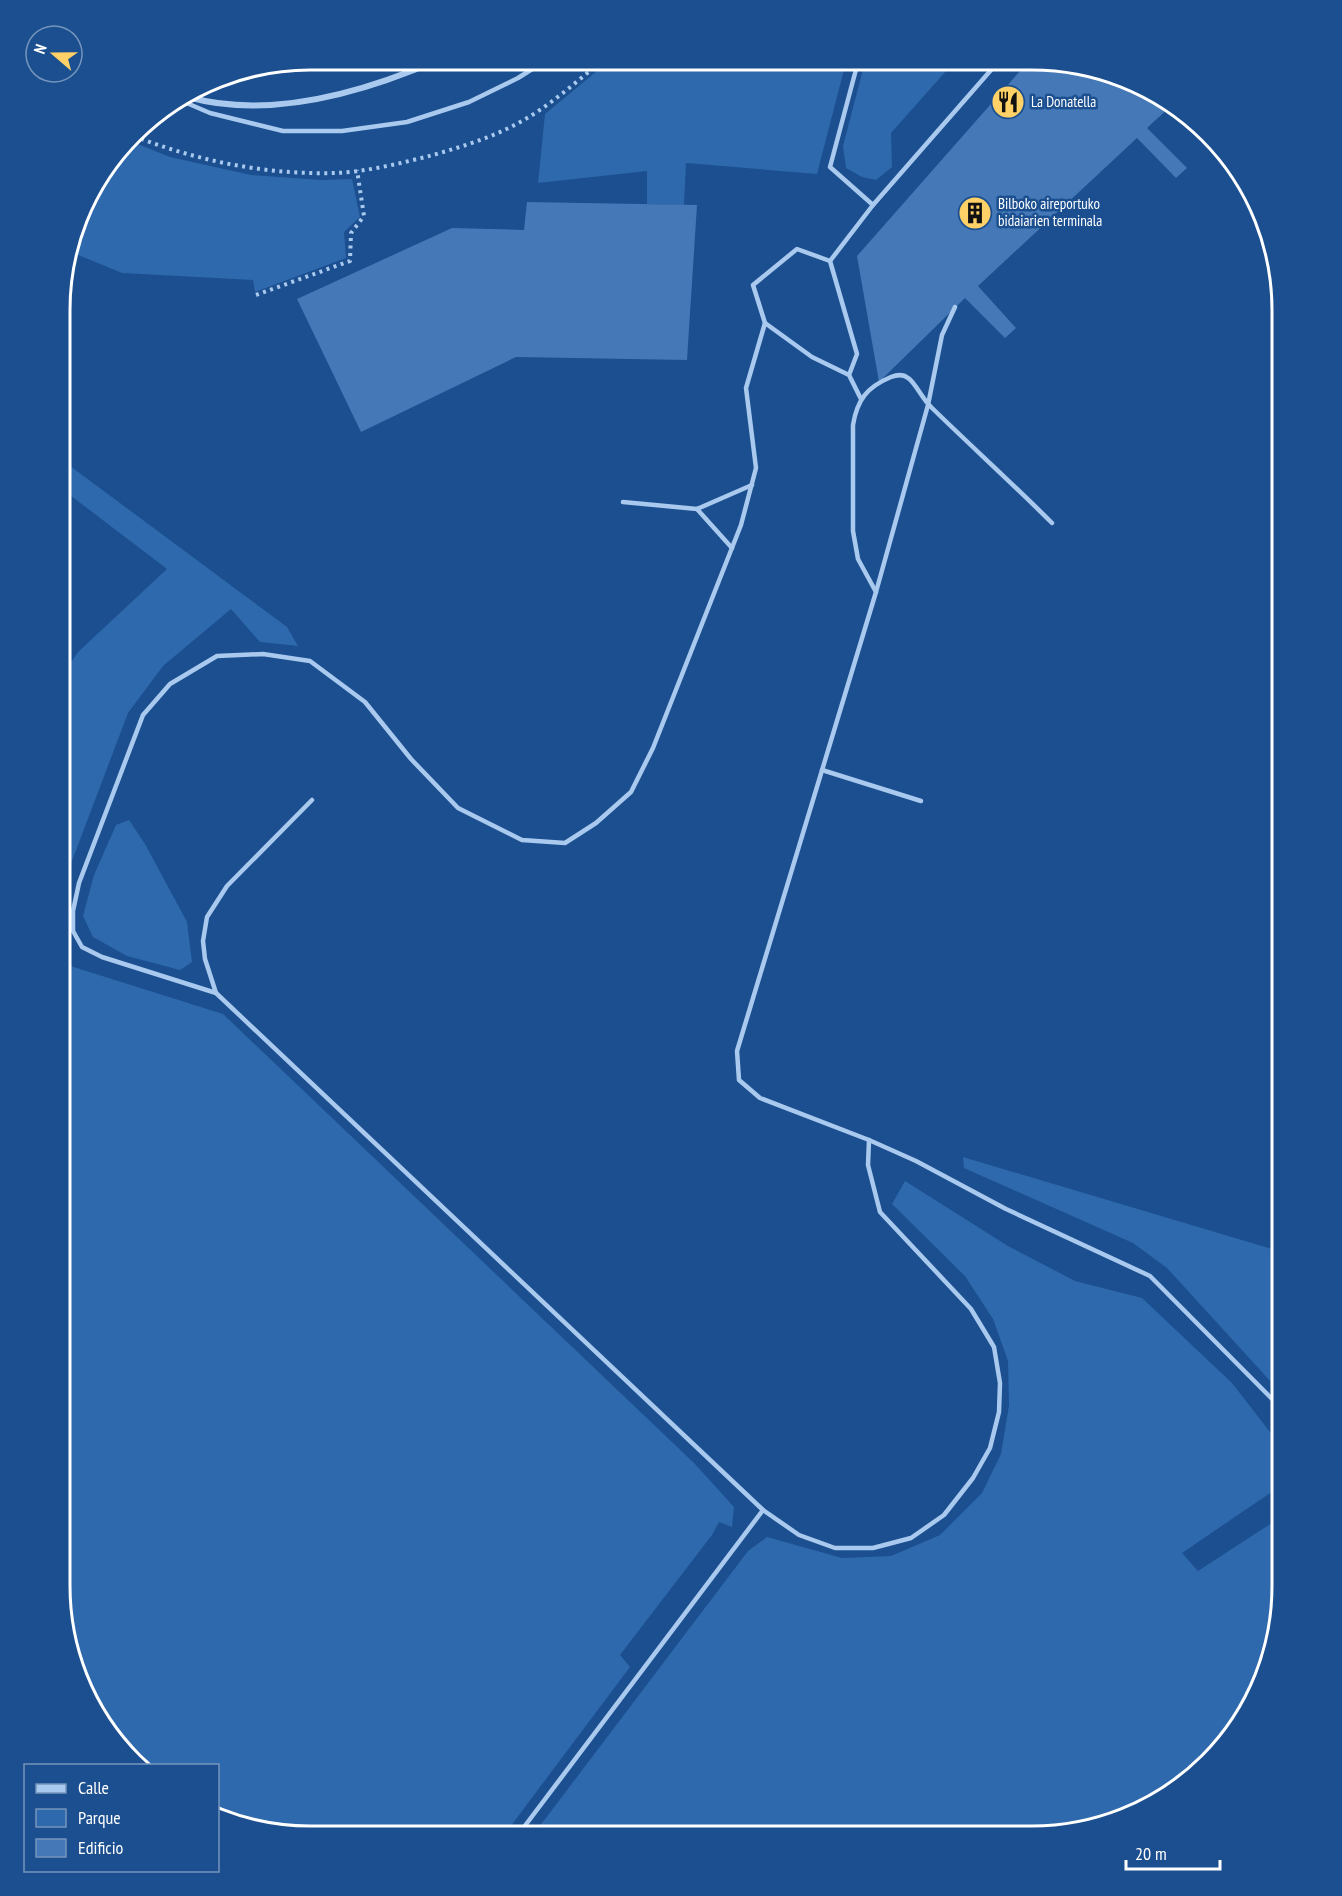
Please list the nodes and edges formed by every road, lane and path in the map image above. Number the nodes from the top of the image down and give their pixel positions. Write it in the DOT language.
graph roads {
  1 [pos="416,70"];
  2 [pos="531,70"];
  3 [pos="856,70"];
  4 [pos="991,70"];
  5 [pos="196,100"];
  6 [pos="189,104"];
  7 [pos="357,170"];
  8 [pos="873,205"];
  9 [pos="830,261"];
  10 [pos="256,295"];
  11 [pos="955,307"];
  12 [pos="765,323"];
  13 [pos="849,375"];
  14 [pos="861,399"];
  15 [pos="928,405"];
  16 [pos="752,485"];
  17 [pos="623,502"];
  18 [pos="697,509"];
  19 [pos="1052,522"];
  20 [pos="732,548"];
  21 [pos="876,591"];
  22 [pos="822,770"];
  23 [pos="312,800"];
  24 [pos="921,801"];
  25 [pos="216,993"];
  26 [pos="869,1140"];
  27 [pos="1272,1400"];
  28 [pos="763,1510"];
  29 [pos="524,1826"];
  1 -- 5 [label="street"];
  2 -- 6 [label="lane"];
  3 -- 8 [label="lane"];
  4 -- 8 [label="lane"];
  7 -- 10 [label="path"];
  8 -- 9 [label="lane"];
  9 -- 12 [label="lane"];
  9 -- 13 [label="lane"];
  11 -- 15 [label="lane"];
  12 -- 13 [label="lane"];
  12 -- 16 [label="lane"];
  13 -- 14 [label="lane"];
  14 -- 15 [label="lane"];
  14 -- 21 [label="lane"];
  15 -- 19 [label="lane"];
  15 -- 21 [label="lane"];
  16 -- 18 [label="lane"];
  16 -- 20 [label="lane"];
  17 -- 18 [label="lane"];
  18 -- 20 [label="lane"];
  20 -- 25 [label="lane"];
  21 -- 22 [label="lane"];
  22 -- 24 [label="lane"];
  22 -- 26 [label="lane"];
  23 -- 25 [label="lane"];
  25 -- 28 [label="lane"];
  26 -- 27 [label="lane"];
  26 -- 28 [label="lane"];
  28 -- 29 [label="lane"];
}
